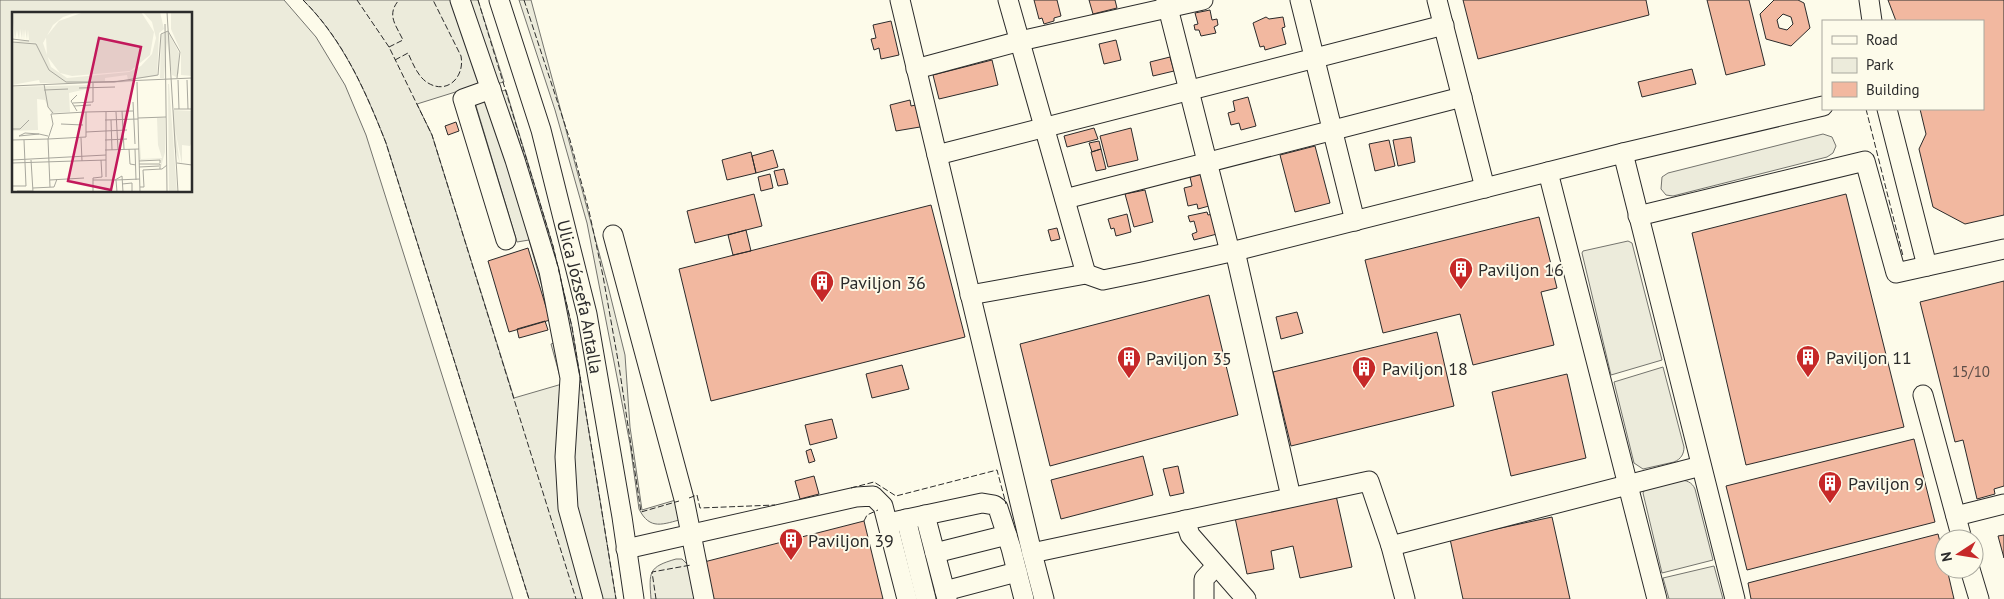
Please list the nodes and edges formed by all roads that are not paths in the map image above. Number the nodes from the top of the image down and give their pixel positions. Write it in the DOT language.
graph roads {
  1 [pos="460,0"];
  2 [pos="499,0"];
  3 [pos="900,0"];
  4 [pos="1008,0"];
  5 [pos="1203,0"];
  6 [pos="1300,0"];
  7 [pos="1437,0"];
  8 [pos="1869,0"];
  9 [pos="1167,4"];
  10 [pos="1872,20"];
  11 [pos="1444,25"];
  12 [pos="1020,42"];
  13 [pos="1314,58"];
  14 [pos="916,69"];
  15 [pos="491,89"];
  16 [pos="1190,91"];
  17 [pos="1462,97"];
  18 [pos="1822,106"];
  19 [pos="1887,110"];
  20 [pos="1044,128"];
  21 [pos="1332,130"];
  22 [pos="1623,153"];
  23 [pos="937,155"];
  24 [pos="1208,161"];
  25 [pos="1548,172"];
  26 [pos="1485,188"];
  27 [pos="1065,199"];
  28 [pos="1638,216"];
  29 [pos="1355,221"];
  30 [pos="613,236"];
  31 [pos="506,240"];
  32 [pos="2004,248"];
  33 [pos="1233,251"];
  34 [pos="1927,266"];
  35 [pos="1086,274"];
  36 [pos="970,295"];
  37 [pos="1923,395"];
  38 [pos="1701,466"];
  39 [pos="1628,485"];
  40 [pos="1291,497"];
  41 [pos="2004,504"];
  42 [pos="925,515"];
  43 [pos="1956,516"];
  44 [pos="1185,520"];
  45 [pos="897,521"];
  46 [pos="1959,529"];
  47 [pos="690,533"];
  48 [pos="1007,534"];
  49 [pos="1391,546"];
  50 [pos="626,549"];
  51 [pos="935,553"];
  52 [pos="1032,554"];
  53 [pos="1216,566"];
  54 [pos="1017,572"];
  55 [pos="1973,579"];
  56 [pos="910,587"];
  57 [pos="944,588"];
  58 [pos="592,599"];
  59 [pos="634,599"];
  60 [pos="704,599"];
  61 [pos="926,599"];
  62 [pos="1024,599"];
  63 [pos="1044,599"];
  64 [pos="1204,599"];
  65 [pos="1246,599"];
  66 [pos="1405,599"];
  67 [pos="1657,599"];
  68 [pos="1735,599"];
  69 [pos="1979,599"];
  1 -- 15 [label="street"];
  2 -- 50 [label="street, Ulica Józsefa Antalla"];
  3 -- 14 [label="street"];
  4 -- 12 [label="street"];
  5 -- 9 [label="street"];
  6 -- 13 [label="street"];
  7 -- 11 [label="street"];
  8 -- 10 [label="street"];
  9 -- 12 [label="street"];
  9 -- 16 [label="street"];
  11 -- 13 [label="street"];
  11 -- 17 [label="street"];
  12 -- 14 [label="street"];
  12 -- 20 [label="street"];
  13 -- 16 [label="street"];
  13 -- 21 [label="street"];
  14 -- 23 [label="street"];
  15 -- 31 [label="street"];
  15 -- 58 [label="street"];
  16 -- 20 [label="street"];
  16 -- 24 [label="street"];
  17 -- 21 [label="street"];
  17 -- 26 [label="street"];
  18 -- 22 [label="street"];
  19 -- 34 [label="street"];
  20 -- 23 [label="street"];
  20 -- 27 [label="street"];
  21 -- 24 [label="street"];
  21 -- 29 [label="street"];
  22 -- 25 [label="street"];
  22 -- 28 [label="street"];
  23 -- 36 [label="street"];
  24 -- 27 [label="street"];
  24 -- 33 [label="street"];
  25 -- 26 [label="street"];
  25 -- 39 [label="street"];
  26 -- 29 [label="street"];
  27 -- 35 [label="street"];
  28 -- 34 [label="street"];
  28 -- 38 [label="street"];
  29 -- 33 [label="street"];
  30 -- 47 [label="street"];
  32 -- 34 [label="street"];
  33 -- 35 [label="street"];
  33 -- 40 [label="street"];
  35 -- 36 [label="street"];
  36 -- 52 [label="street"];
  37 -- 43 [label="street"];
  38 -- 39 [label="street"];
  38 -- 68 [label="street"];
  39 -- 49 [label="street"];
  39 -- 67 [label="street"];
  40 -- 44 [label="street"];
  40 -- 49 [label="street"];
  41 -- 43 [label="street"];
  42 -- 45 [label="street"];
  42 -- 48 [label="street"];
  42 -- 51 [label="street"];
  43 -- 46 [label="street"];
  44 -- 52 [label="street"];
  44 -- 53 [label="street"];
  45 -- 47 [label="street"];
  45 -- 56 [label="street"];
  47 -- 50 [label="street"];
  47 -- 60 [label="street"];
  48 -- 51 [label="street"];
  48 -- 54 [label="street"];
  49 -- 66 [label="street"];
  50 -- 59 [label="street, Ulica Józsefa Antalla"];
  51 -- 57 [label="street"];
  52 -- 63 [label="street"];
  53 -- 64 [label="street"];
  53 -- 65 [label="street"];
  54 -- 57 [label="street"];
  54 -- 62 [label="street"];
  55 -- 69 [label="street"];
  56 -- 57 [label="street"];
  56 -- 61 [label="street"];
}
